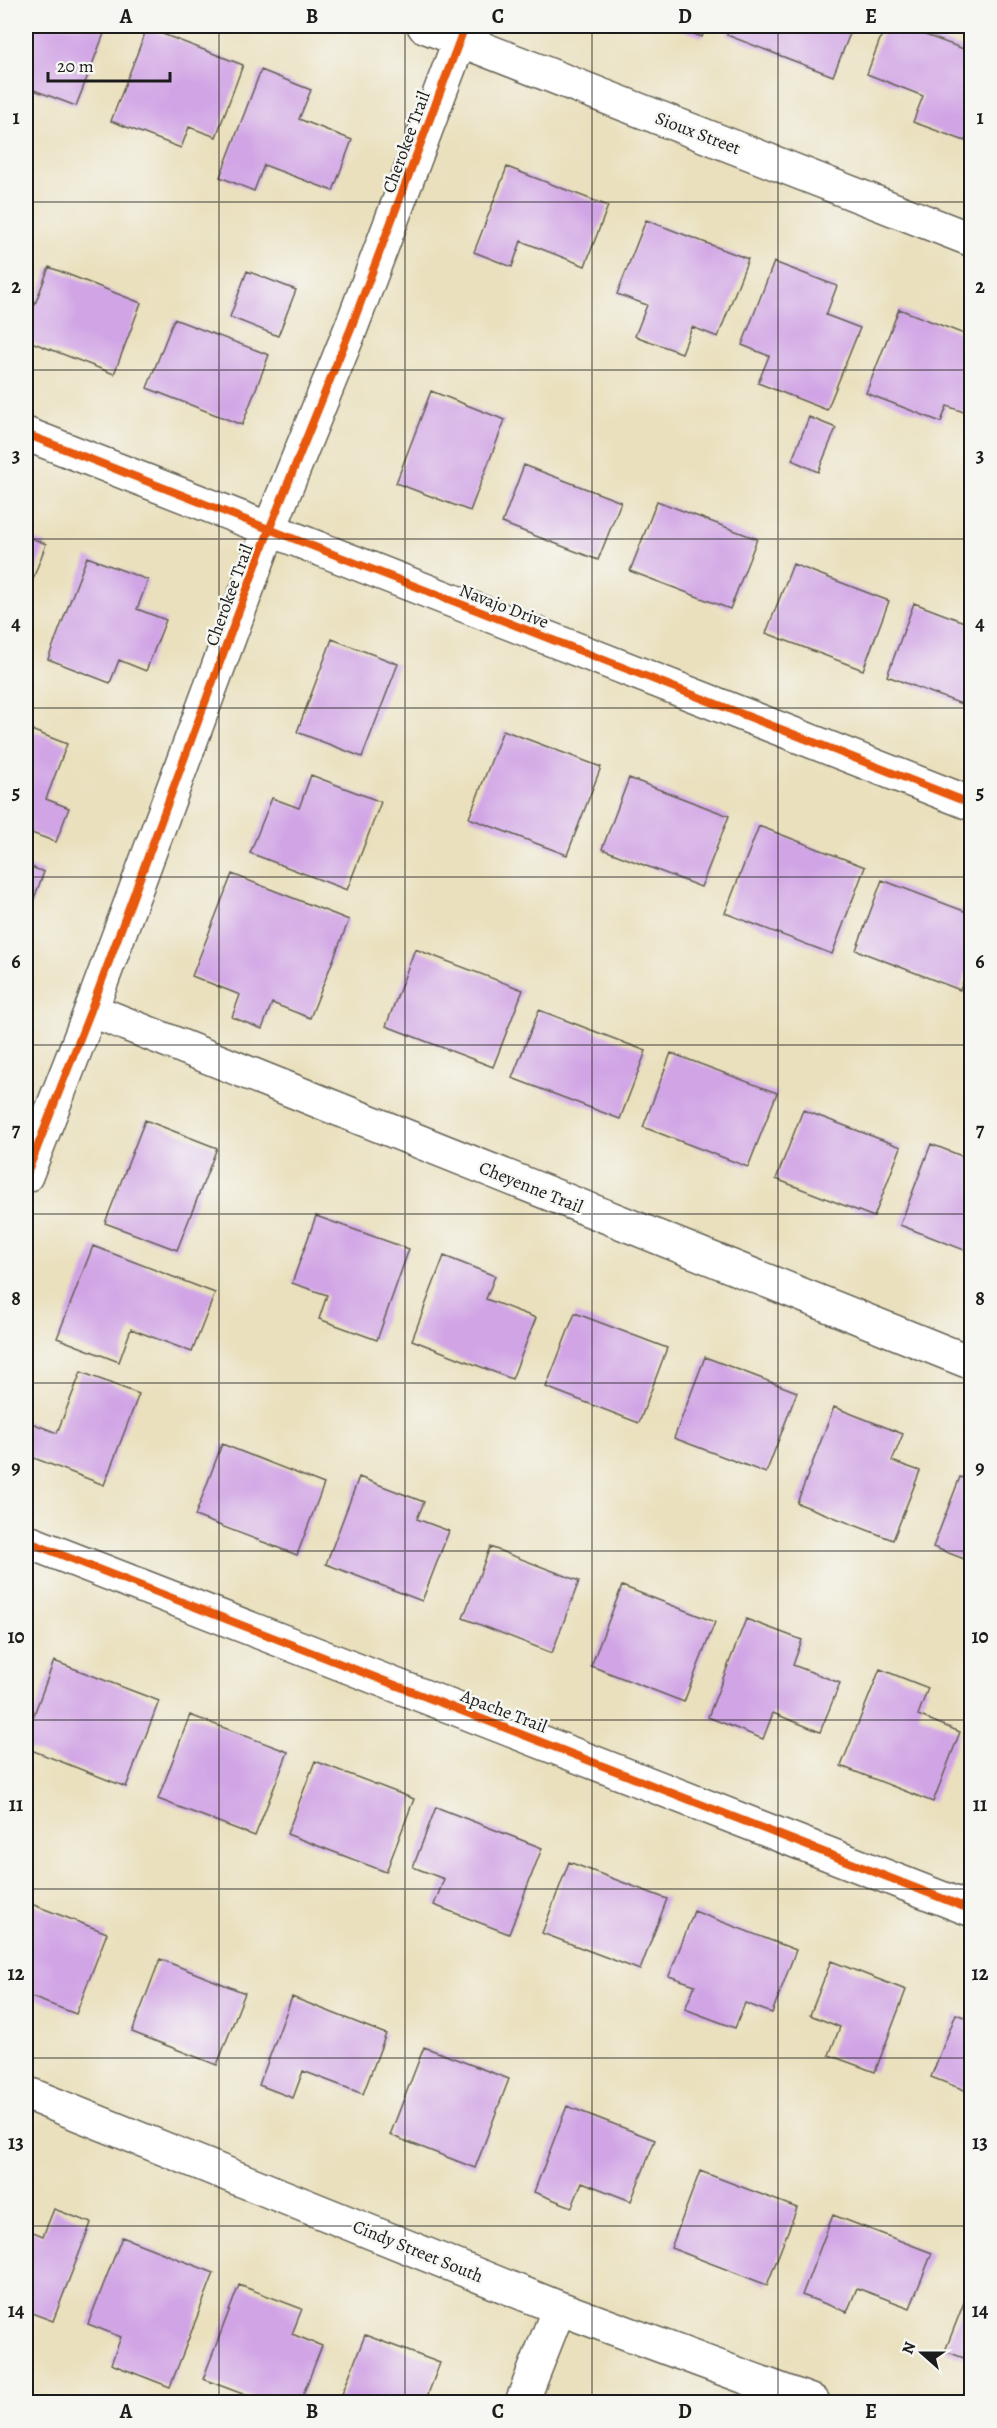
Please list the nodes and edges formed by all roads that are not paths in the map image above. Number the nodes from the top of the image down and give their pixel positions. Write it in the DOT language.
graph roads {
  1 [pos="424,26"];
  2 [pos="463,33"];
  3 [pos="972,240"];
  4 [pos="26,434"];
  5 [pos="269,530"];
  6 [pos="972,804"];
  7 [pos="91,1011"];
  8 [pos="26,1176"];
  9 [pos="972,1363"];
  10 [pos="26,1541"];
  11 [pos="972,1910"];
  12 [pos="26,2092"];
  13 [pos="559,2308"];
  14 [pos="522,2403"];
  15 [pos="813,2403"];
  1 -- 2 [label="street, Sioux Street"];
  2 -- 3 [label="street, Sioux Street"];
  2 -- 5 [label="street, Cherokee Trail"];
  4 -- 5 [label="street, Navajo Drive"];
  5 -- 6 [label="street, Navajo Drive"];
  5 -- 7 [label="street, Cherokee Trail"];
  7 -- 8 [label="street, Cherokee Trail"];
  7 -- 9 [label="street, Cheyenne Trail"];
  10 -- 11 [label="street, Apache Trail"];
  12 -- 13 [label="street, Cindy Street South"];
  13 -- 14 [label="street"];
  13 -- 15 [label="street, Cindy Street South"];
}
